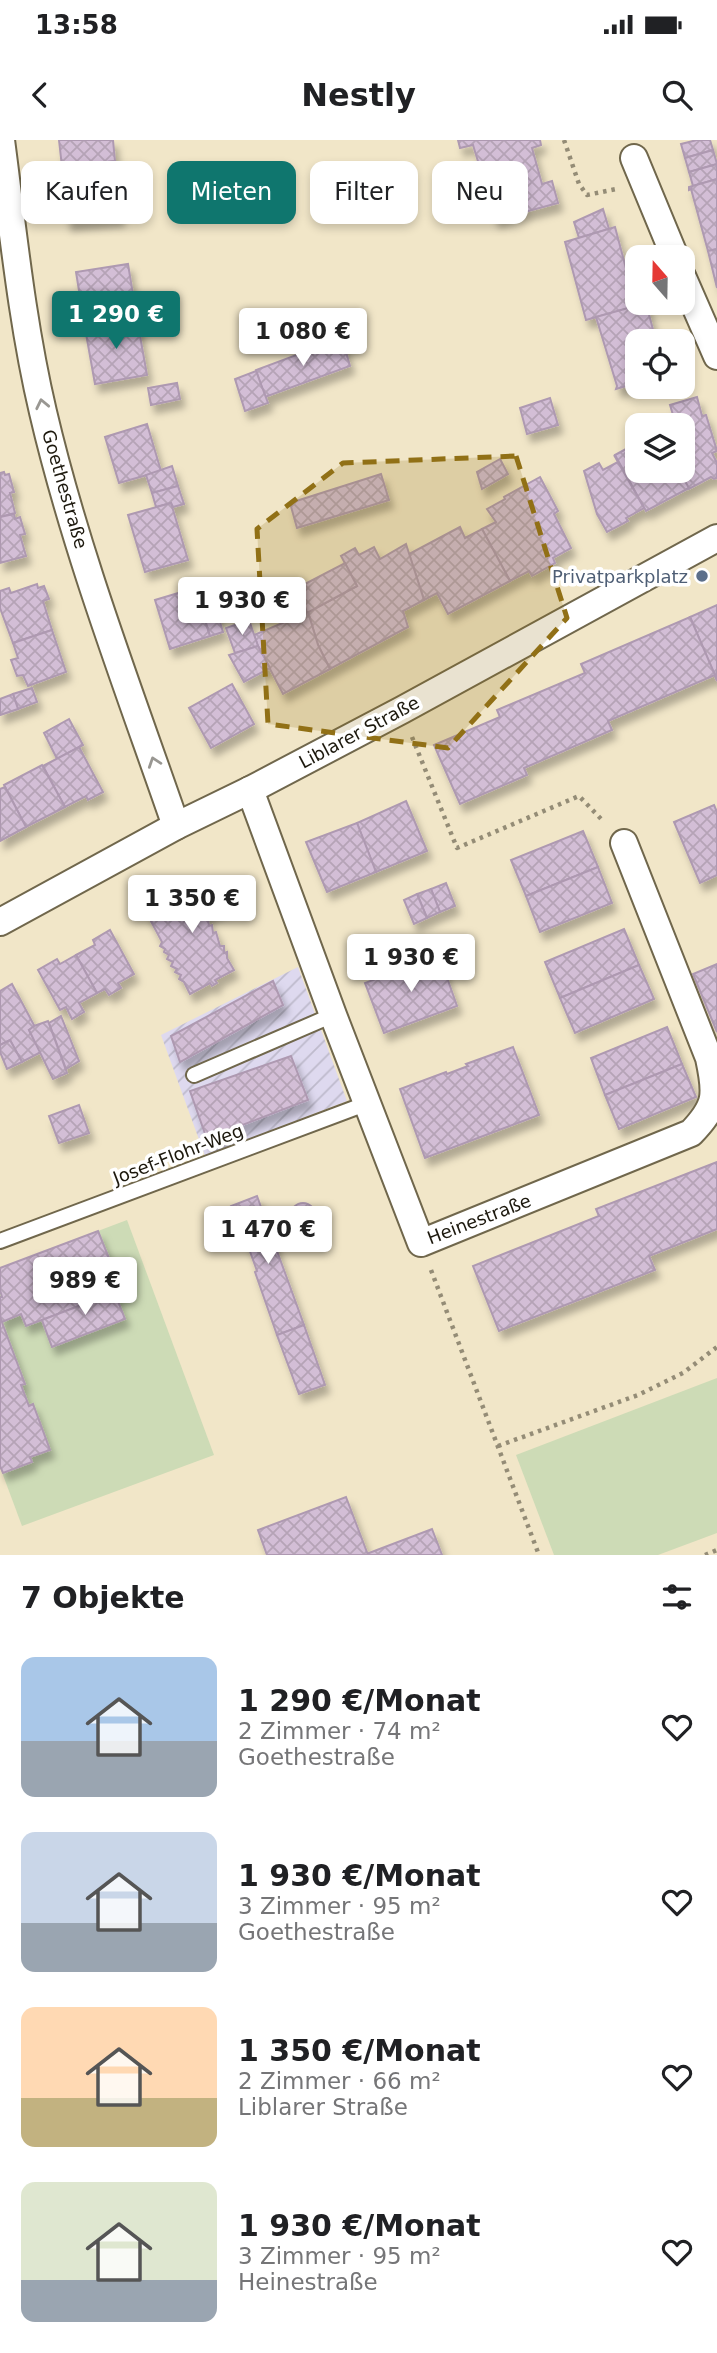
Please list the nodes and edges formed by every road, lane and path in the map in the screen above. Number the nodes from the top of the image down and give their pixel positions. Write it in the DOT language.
graph roads {
  1 [pos="1,140"];
  2 [pos="564,140"];
  3 [pos="634,158"];
  4 [pos="643,182"];
  5 [pos="670,245"];
  6 [pos="695,305"];
  7 [pos="717,355"];
  8 [pos="717,538"];
  9 [pos="402,710"];
  10 [pos="250,790"];
  11 [pos="176,826"];
  12 [pos="624,843"];
  13 [pos="0,922"];
  14 [pos="332,1015"];
  15 [pos="194,1075"];
  16 [pos="368,1103"];
  17 [pos="0,1241"];
  18 [pos="421,1243"];
  19 [pos="717,1347"];
  20 [pos="498,1446"];
  21 [pos="717,1550"];
  22 [pos="539,1555"];
  23 [pos="705,1555"];
  11 -- 1 [label="street, Goethestraße, one-way"];
  2 -- 4 [label="path"];
  3 -- 4 [label="street"];
  4 -- 5 [label="street"];
  6 -- 7 [label="street"];
  8 -- 9 [label="street, Liblarer Straße"];
  9 -- 10 [label="street, Liblarer Straße"];
  9 -- 12 [label="path"];
  10 -- 11 [label="street, Liblarer Straße"];
  10 -- 14 [label="street, Heinestraße"];
  11 -- 13 [label="street, Liblarer Straße"];
  12 -- 18 [label="street, Heinestraße"];
  14 -- 15 [label="lane"];
  14 -- 16 [label="street, Heinestraße"];
  16 -- 17 [label="lane, Josef-Flohr-Weg"];
  16 -- 18 [label="street, Heinestraße"];
  18 -- 20 [label="path"];
  19 -- 20 [label="path"];
  20 -- 22 [label="path"];
  21 -- 23 [label="path"];
}
